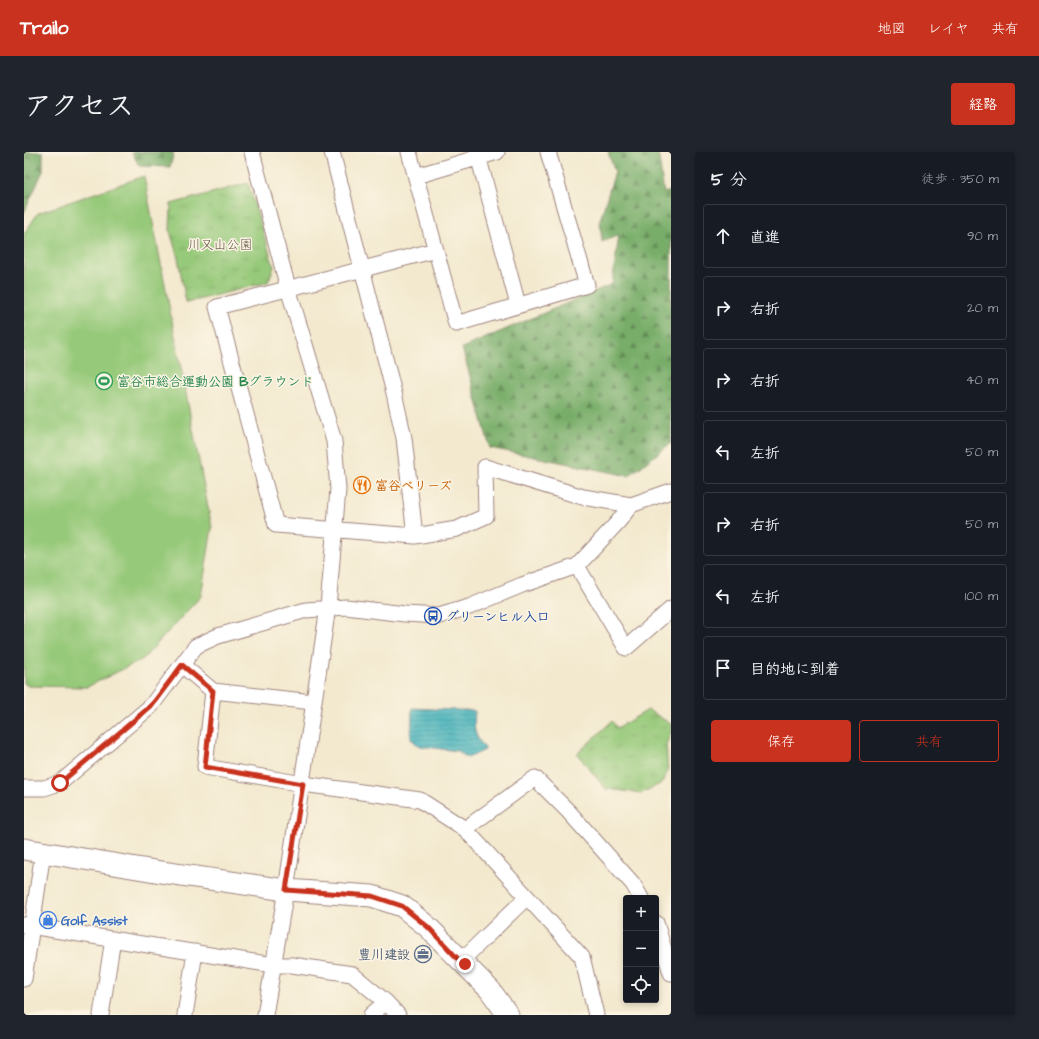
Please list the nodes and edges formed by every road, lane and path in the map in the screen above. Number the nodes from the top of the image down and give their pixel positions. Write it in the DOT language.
graph roads {
  1 [pos="252,152"];
  2 [pos="332,152"];
  3 [pos="410,152"];
  4 [pos="497,152"];
  5 [pos="548,152"];
  6 [pos="478,155"];
  7 [pos="416,176"];
  8 [pos="436,250"];
  9 [pos="362,270"];
  10 [pos="288,288"];
  11 [pos="518,305"];
  12 [pos="671,491"];
  13 [pos="631,505"];
  14 [pos="334,530"];
  15 [pos="415,536"];
  16 [pos="577,566"];
  17 [pos="328,607"];
  18 [pos="671,610"];
  19 [pos="182,665"];
  20 [pos="213,691"];
  21 [pos="313,702"];
  22 [pos="303,784"];
  23 [pos="24,788"];
  24 [pos="465,829"];
  25 [pos="33,851"];
  26 [pos="286,890"];
  27 [pos="639,895"];
  28 [pos="527,897"];
  29 [pos="28,926"];
  30 [pos="658,931"];
  31 [pos="113,940"];
  32 [pos="195,952"];
  33 [pos="459,960"];
  34 [pos="273,965"];
  35 [pos="671,972"];
  36 [pos="24,979"];
  37 [pos="386,1002"];
  38 [pos="101,1015"];
  39 [pos="185,1015"];
  40 [pos="265,1015"];
  41 [pos="371,1015"];
  42 [pos="398,1015"];
  43 [pos="508,1015"];
  44 [pos="596,1015"];
  1 -- 10 [label="street"];
  2 -- 9 [label="street"];
  3 -- 7 [label="street"];
  4 -- 6 [label="street"];
  5 -- 11 [label="street"];
  6 -- 7 [label="street"];
  6 -- 11 [label="street"];
  7 -- 8 [label="street"];
  8 -- 9 [label="street"];
  8 -- 11 [label="street"];
  9 -- 10 [label="street"];
  9 -- 15 [label="street"];
  10 -- 14 [label="street"];
  10 -- 14 [label="street"];
  12 -- 13 [label="street"];
  13 -- 15 [label="street"];
  13 -- 16 [label="street"];
  14 -- 15 [label="street"];
  14 -- 17 [label="street"];
  16 -- 17 [label="street"];
  16 -- 18 [label="street"];
  17 -- 19 [label="street"];
  17 -- 21 [label="street"];
  19 -- 20 [label="street"];
  19 -- 23 [label="street"];
  20 -- 21 [label="street"];
  20 -- 22 [label="street"];
  21 -- 22 [label="street"];
  22 -- 24 [label="street"];
  22 -- 26 [label="street"];
  24 -- 27 [label="street"];
  24 -- 28 [label="street"];
  25 -- 26 [label="street"];
  25 -- 29 [label="street"];
  26 -- 33 [label="street"];
  26 -- 34 [label="street"];
  28 -- 33 [label="street"];
  28 -- 44 [label="street"];
  29 -- 31 [label="street"];
  29 -- 36 [label="street"];
  30 -- 35 [label="street"];
  31 -- 32 [label="street"];
  31 -- 38 [label="street"];
  32 -- 34 [label="street"];
  32 -- 39 [label="street"];
  33 -- 43 [label="street"];
  34 -- 37 [label="street"];
  34 -- 40 [label="street"];
  37 -- 41 [label="street"];
  37 -- 42 [label="street"];
}
